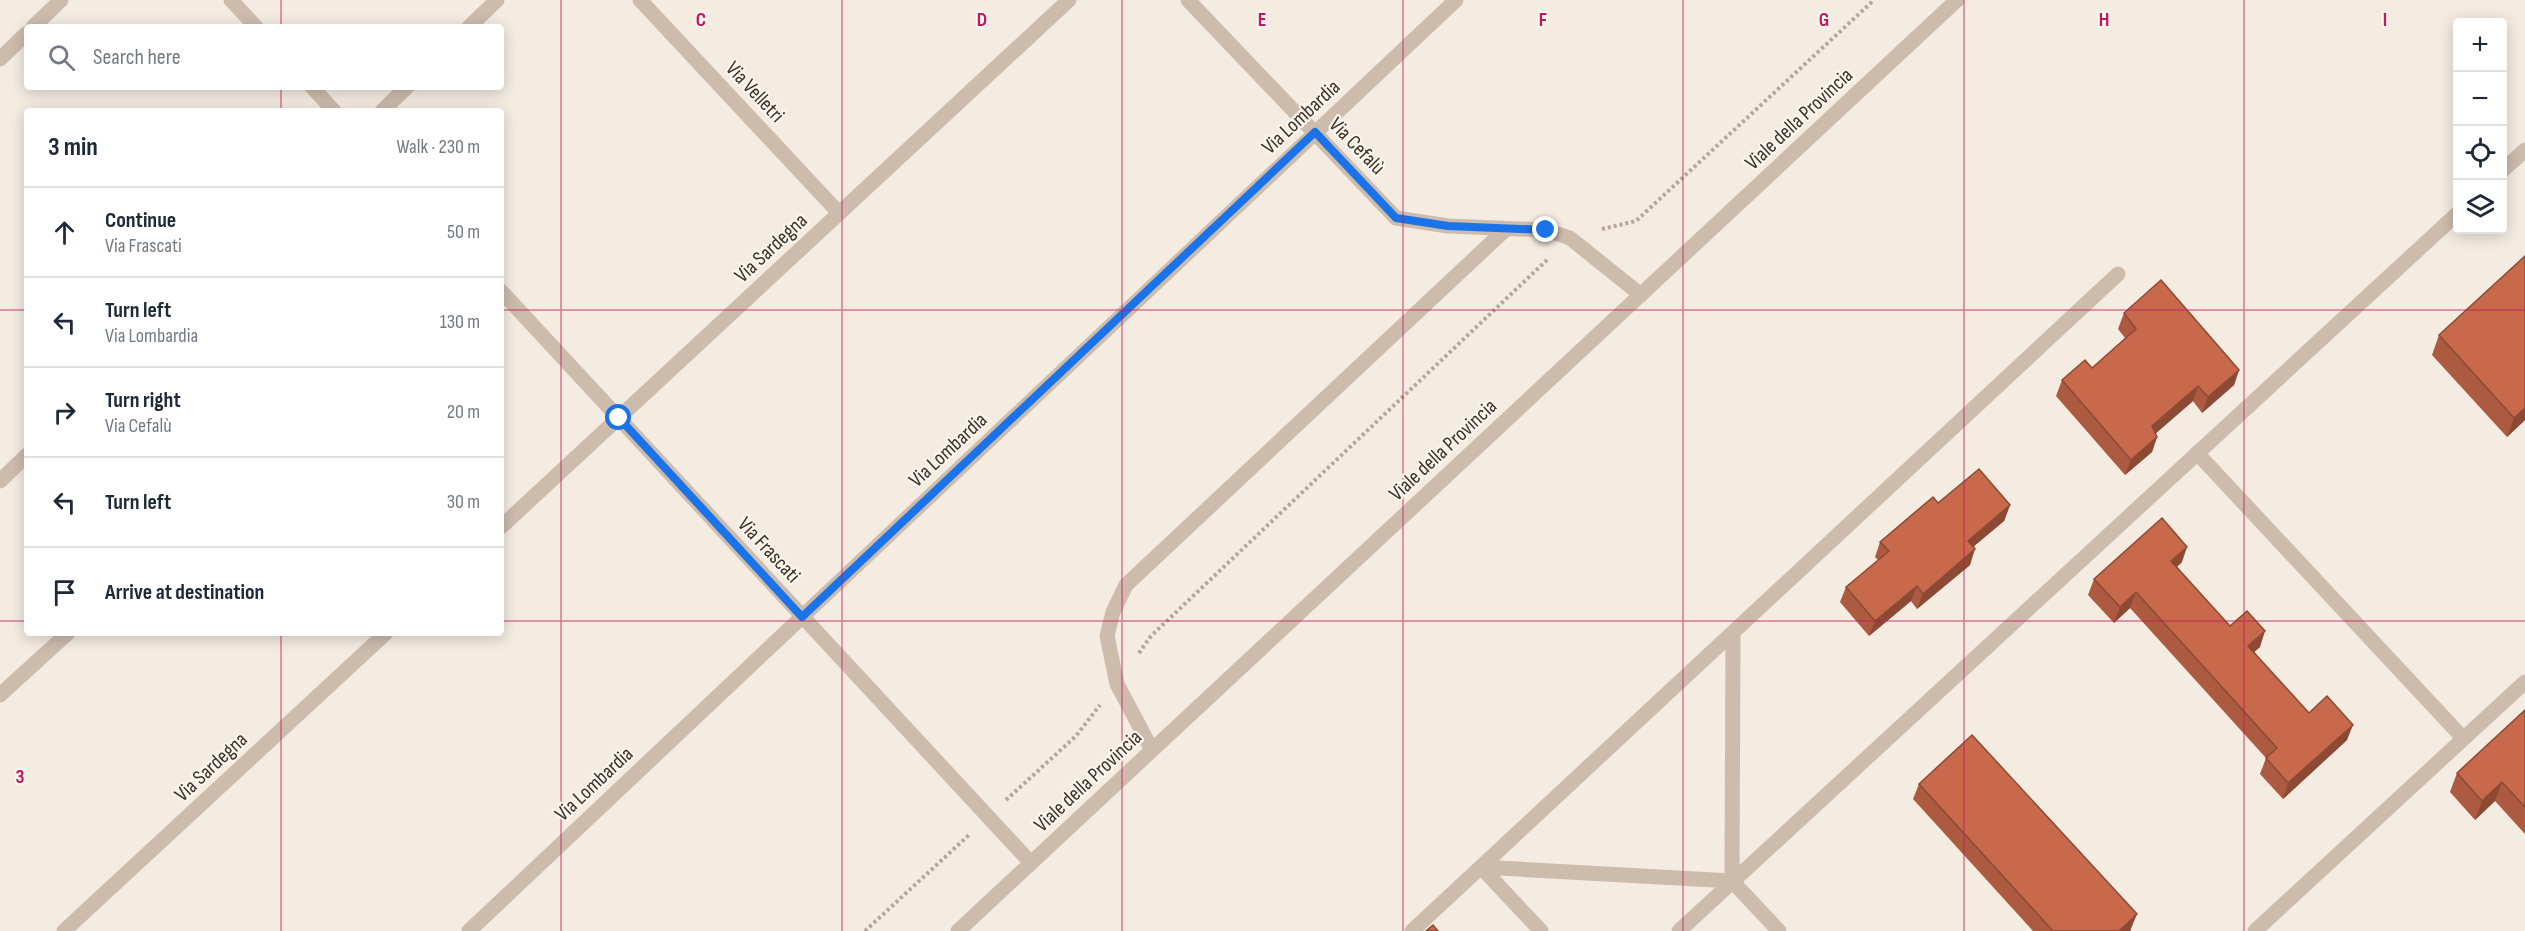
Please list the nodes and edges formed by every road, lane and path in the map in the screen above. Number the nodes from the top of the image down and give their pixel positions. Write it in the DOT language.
graph roads {
  1 [pos="61,0"];
  2 [pos="231,0"];
  3 [pos="497,0"];
  4 [pos="640,0"];
  5 [pos="1069,0"];
  6 [pos="1188,0"];
  7 [pos="1456,0"];
  8 [pos="1874,0"];
  9 [pos="1957,0"];
  10 [pos="36,24"];
  11 [pos="253,24"];
  12 [pos="472,24"];
  13 [pos="24,36"];
  14 [pos="0,59"];
  15 [pos="315,90"];
  16 [pos="404,90"];
  17 [pos="331,108"];
  18 [pos="385,108"];
  19 [pos="1315,132"];
  20 [pos="2525,150"];
  21 [pos="2507,166"];
  22 [pos="839,213"];
  23 [pos="2453,217"];
  24 [pos="1506,229"];
  25 [pos="1570,238"];
  26 [pos="2118,274"];
  27 [pos="504,294"];
  28 [pos="1641,295"];
  29 [pos="619,418"];
  30 [pos="2197,453"];
  31 [pos="24,458"];
  32 [pos="0,481"];
  33 [pos="504,524"];
  34 [pos="802,617"];
  35 [pos="1733,632"];
  36 [pos="65,636"];
  37 [pos="383,636"];
  38 [pos="2525,682"];
  39 [pos="1116,684"];
  40 [pos="0,695"];
  41 [pos="2463,738"];
  42 [pos="1152,750"];
  43 [pos="988,817"];
  44 [pos="1031,863"];
  45 [pos="1481,867"];
  46 [pos="1732,881"];
  47 [pos="64,931"];
  48 [pos="469,931"];
  49 [pos="865,931"];
  50 [pos="958,931"];
  51 [pos="1412,931"];
  52 [pos="1541,931"];
  53 [pos="1679,931"];
  54 [pos="1779,931"];
  55 [pos="2254,931"];
  1 -- 10 [label="street"];
  2 -- 11 [label="street"];
  3 -- 12 [label="street"];
  4 -- 22 [label="street, Via Velletri"];
  5 -- 22 [label="street, Via Sardegna"];
  6 -- 19 [label="street, Via Cefalù"];
  7 -- 19 [label="street, Via Lombardia"];
  8 -- 25 [label="path"];
  9 -- 28 [label="street, Viale della Provincia"];
  13 -- 14 [label="street"];
  15 -- 17 [label="street"];
  16 -- 18 [label="street"];
  19 -- 24 [label="street, Via Cefalù"];
  19 -- 34 [label="street, Via Lombardia"];
  20 -- 21 [label="street"];
  22 -- 29 [label="street, Via Sardegna"];
  23 -- 30 [label="street"];
  24 -- 25 [label="street"];
  24 -- 39 [label="street"];
  25 -- 28 [label="street"];
  25 -- 39 [label="path"];
  26 -- 35 [label="street"];
  27 -- 29 [label="street, Via Frascati"];
  28 -- 42 [label="street, Viale della Provincia"];
  29 -- 33 [label="street, Via Sardegna"];
  29 -- 34 [label="street, Via Frascati"];
  30 -- 41 [label="street"];
  30 -- 46 [label="street"];
  31 -- 32 [label="street"];
  34 -- 43 [label="street, Via Frascati"];
  34 -- 48 [label="street, Via Lombardia"];
  35 -- 45 [label="street"];
  35 -- 46 [label="street"];
  36 -- 40 [label="street"];
  37 -- 47 [label="street, Via Sardegna"];
  38 -- 41 [label="street"];
  39 -- 42 [label="street"];
  39 -- 43 [label="path"];
  41 -- 55 [label="street"];
  42 -- 44 [label="street, Viale della Provincia"];
  43 -- 44 [label="street, Via Frascati"];
  43 -- 49 [label="path"];
  44 -- 50 [label="street, Viale della Provincia"];
  45 -- 46 [label="street"];
  45 -- 51 [label="street"];
  45 -- 52 [label="street"];
  46 -- 53 [label="street"];
  46 -- 54 [label="street"];
}
